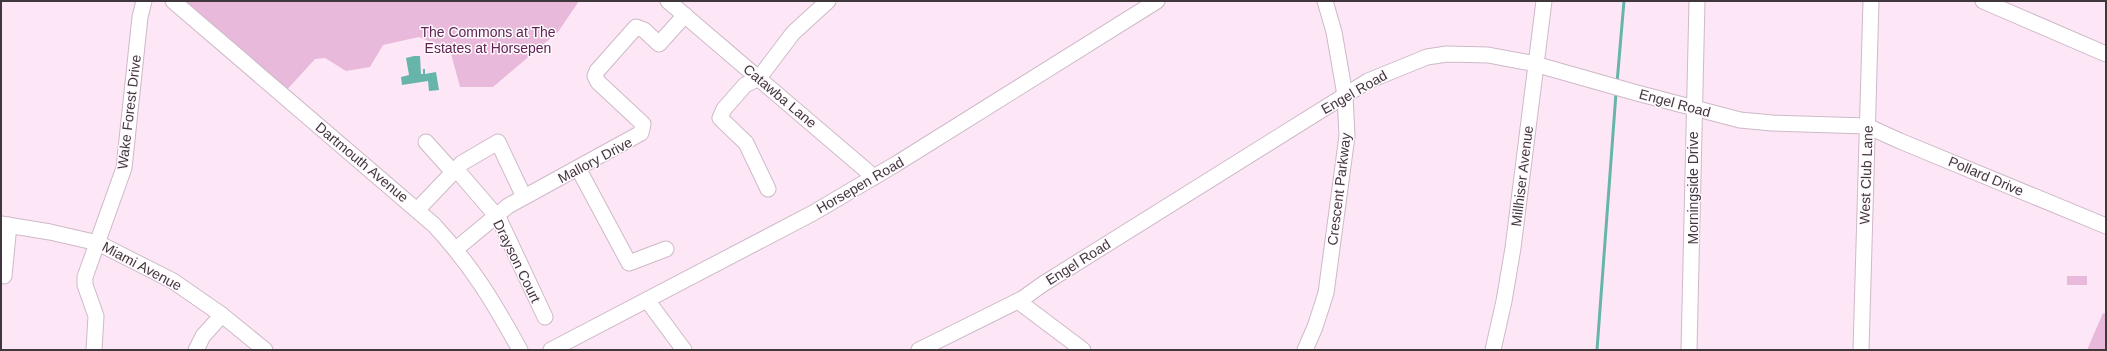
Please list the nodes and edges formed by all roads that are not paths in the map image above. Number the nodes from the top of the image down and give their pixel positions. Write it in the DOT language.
graph roads {
  1 [pos="144,1"];
  2 [pos="173,1"];
  3 [pos="668,1"];
  4 [pos="828,1"];
  5 [pos="1157,1"];
  6 [pos="1325,1"];
  7 [pos="1544,1"];
  8 [pos="1697,1"];
  9 [pos="1871,1"];
  10 [pos="1983,1"];
  11 [pos="685,15"];
  12 [pos="2106,54"];
  13 [pos="1536,64"];
  14 [pos="759,78"];
  15 [pos="1345,96"];
  16 [pos="1694,108"];
  17 [pos="1867,126"];
  18 [pos="426,142"];
  19 [pos="578,168"];
  20 [pos="455,171"];
  21 [pos="874,178"];
  22 [pos="768,189"];
  23 [pos="524,197"];
  24 [pos="418,210"];
  25 [pos="495,216"];
  26 [pos="5,224"];
  27 [pos="2106,226"];
  28 [pos="98,243"];
  29 [pos="456,249"];
  30 [pos="666,249"];
  31 [pos="1,276"];
  32 [pos="647,300"];
  33 [pos="1018,301"];
  34 [pos="222,315"];
  35 [pos="545,317"];
  36 [pos="94,350"];
  37 [pos="196,350"];
  38 [pos="265,350"];
  39 [pos="520,350"];
  40 [pos="551,350"];
  41 [pos="684,350"];
  42 [pos="919,350"];
  43 [pos="1083,350"];
  44 [pos="1304,350"];
  45 [pos="1493,350"];
  46 [pos="1689,350"];
  47 [pos="1861,350"];
  1 -- 28 [label="street, Wake Forest Drive"];
  2 -- 24 [label="street, Dartmouth Avenue"];
  3 -- 11 [label="street"];
  4 -- 14 [label="street"];
  5 -- 21 [label="street, Horsepen Road"];
  6 -- 15 [label="street, Crescent Parkway"];
  7 -- 13 [label="street, Millhiser Avenue"];
  8 -- 16 [label="street, Morningside Drive"];
  9 -- 17 [label="street, West Club Lane"];
  10 -- 12 [label="street"];
  11 -- 14 [label="street, Catawba Lane"];
  11 -- 19 [label="street, Mallory Drive"];
  13 -- 15 [label="street, Engel Road"];
  13 -- 16 [label="street, Engel Road"];
  13 -- 45 [label="street, Millhiser Avenue"];
  14 -- 21 [label="street, Catawba Lane"];
  14 -- 22 [label="street"];
  15 -- 33 [label="street, Engel Road"];
  15 -- 44 [label="street, Crescent Parkway"];
  16 -- 17 [label="street, Engel Road"];
  16 -- 46 [label="street, Morningside Drive"];
  17 -- 27 [label="street, Pollard Drive"];
  17 -- 47 [label="street, West Club Lane"];
  18 -- 20 [label="street, Drayson Court"];
  19 -- 23 [label="street, Mallory Drive"];
  19 -- 30 [label="street"];
  20 -- 23 [label="street"];
  20 -- 24 [label="street"];
  20 -- 25 [label="street, Drayson Court"];
  21 -- 32 [label="street, Horsepen Road"];
  23 -- 25 [label="street, Mallory Drive"];
  24 -- 29 [label="street, Dartmouth Avenue"];
  25 -- 29 [label="street, Mallory Drive"];
  25 -- 35 [label="street, Drayson Court"];
  26 -- 28 [label="street, Miami Avenue"];
  26 -- 31 [label="street"];
  28 -- 34 [label="street, Miami Avenue"];
  28 -- 36 [label="street, Wake Forest Drive"];
  29 -- 39 [label="street, Dartmouth Avenue"];
  32 -- 40 [label="street, Horsepen Road"];
  32 -- 41 [label="street"];
  33 -- 42 [label="street, Engel Road"];
  33 -- 43 [label="street"];
  34 -- 37 [label="street"];
  34 -- 38 [label="street, Miami Avenue"];
}
